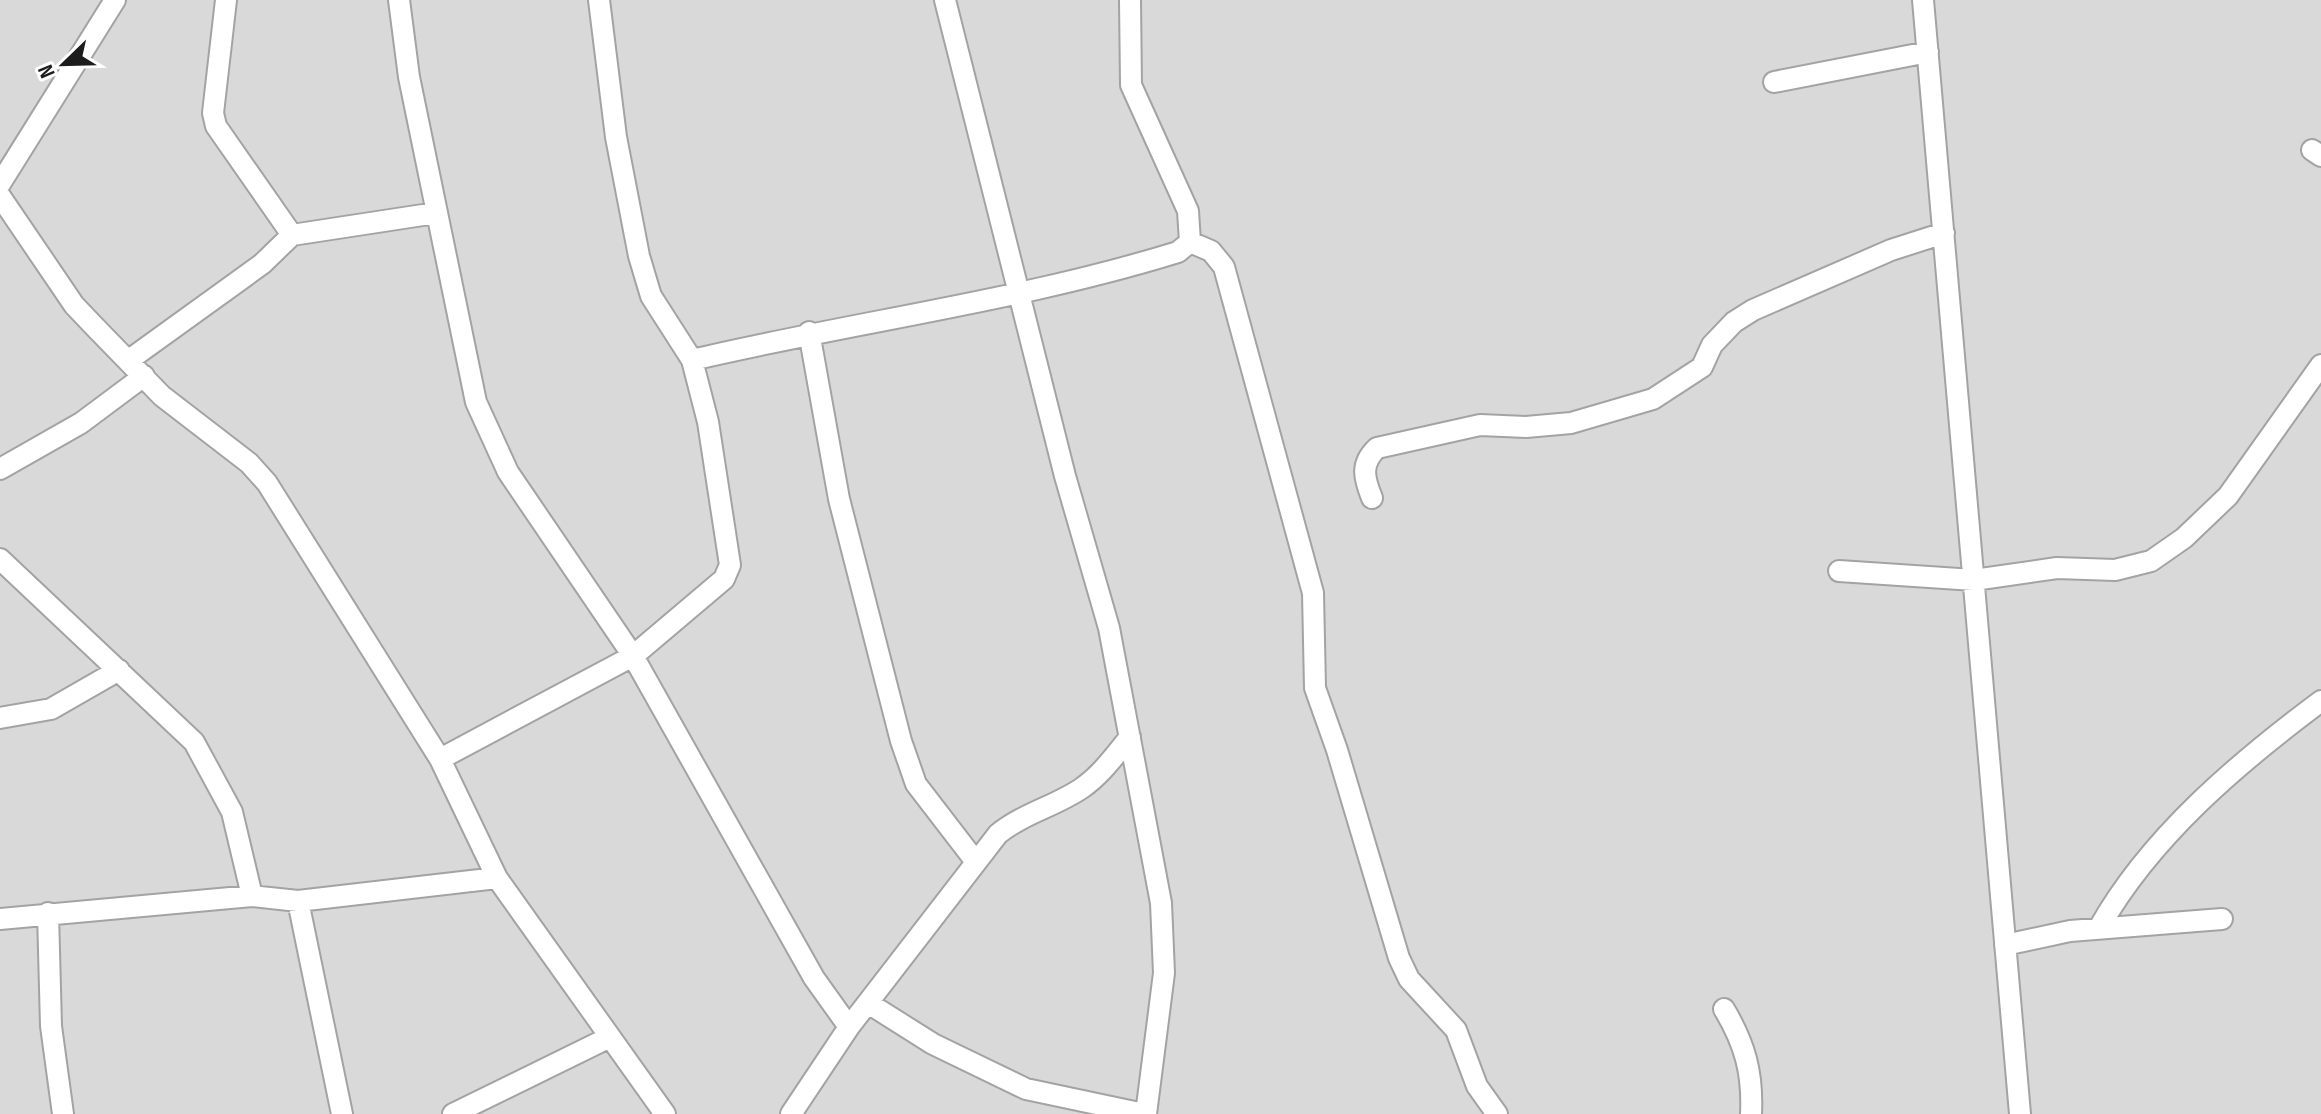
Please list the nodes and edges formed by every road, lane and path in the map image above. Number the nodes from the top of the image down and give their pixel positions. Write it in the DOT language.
graph roads {
  1 [pos="115,0"];
  2 [pos="226,0"];
  3 [pos="399,0"];
  4 [pos="599,0"];
  5 [pos="945,0"];
  6 [pos="1130,0"];
  7 [pos="1923,0"];
  8 [pos="1928,52"];
  9 [pos="1774,82"];
  10 [pos="0,184"];
  11 [pos="0,196"];
  12 [pos="436,213"];
  13 [pos="1944,233"];
  14 [pos="292,235"];
  15 [pos="1190,242"];
  16 [pos="1020,292"];
  17 [pos="809,332"];
  18 [pos="129,360"];
  19 [pos="692,360"];
  20 [pos="2321,365"];
  21 [pos="144,376"];
  22 [pos="0,469"];
  23 [pos="1372,498"];
  24 [pos="0,559"];
  25 [pos="1839,571"];
  26 [pos="1974,580"];
  27 [pos="633,656"];
  28 [pos="119,670"];
  29 [pos="2318,710"];
  30 [pos="0,718"];
  31 [pos="1130,737"];
  32 [pos="440,759"];
  33 [pos="976,862"];
  34 [pos="497,878"];
  35 [pos="252,896"];
  36 [pos="298,901"];
  37 [pos="48,913"];
  38 [pos="0,919"];
  39 [pos="2222,919"];
  40 [pos="2099,928"];
  41 [pos="2005,945"];
  42 [pos="868,1003"];
  43 [pos="1724,1009"];
  44 [pos="849,1027"];
  45 [pos="608,1038"];
  46 [pos="63,1114"];
  47 [pos="342,1114"];
  48 [pos="453,1114"];
  49 [pos="665,1114"];
  50 [pos="791,1114"];
  51 [pos="1145,1114"];
  52 [pos="1497,1114"];
  53 [pos="1751,1114"];
  54 [pos="2020,1114"];
  1 -- 10 [label="street"];
  2 -- 14 [label="street"];
  3 -- 12 [label="street"];
  4 -- 19 [label="street"];
  5 -- 16 [label="street"];
  6 -- 15 [label="street"];
  7 -- 8 [label="street"];
  8 -- 9 [label="street"];
  8 -- 13 [label="street"];
  11 -- 18 [label="street"];
  12 -- 14 [label="street"];
  12 -- 27 [label="street"];
  13 -- 23 [label="street"];
  13 -- 26 [label="street"];
  14 -- 18 [label="street"];
  15 -- 16 [label="street"];
  15 -- 52 [label="street"];
  16 -- 17 [label="street"];
  16 -- 31 [label="street"];
  17 -- 19 [label="street"];
  17 -- 33 [label="street"];
  18 -- 21 [label="street"];
  19 -- 27 [label="street"];
  20 -- 26 [label="street"];
  21 -- 22 [label="street"];
  21 -- 32 [label="street"];
  24 -- 28 [label="street"];
  25 -- 26 [label="street"];
  26 -- 41 [label="street"];
  27 -- 32 [label="street"];
  27 -- 44 [label="street"];
  28 -- 30 [label="street"];
  28 -- 35 [label="street"];
  29 -- 40 [label="street"];
  31 -- 33 [label="street"];
  31 -- 51 [label="street"];
  32 -- 34 [label="street"];
  33 -- 42 [label="street"];
  34 -- 36 [label="street"];
  34 -- 45 [label="street"];
  35 -- 36 [label="street"];
  35 -- 37 [label="street"];
  36 -- 47 [label="street"];
  37 -- 38 [label="street"];
  37 -- 46 [label="street"];
  39 -- 40 [label="street"];
  40 -- 41 [label="street"];
  41 -- 54 [label="street"];
  42 -- 44 [label="street"];
  42 -- 51 [label="street"];
  43 -- 53 [label="street"];
  44 -- 50 [label="street"];
  45 -- 48 [label="street"];
  45 -- 49 [label="street"];
}
